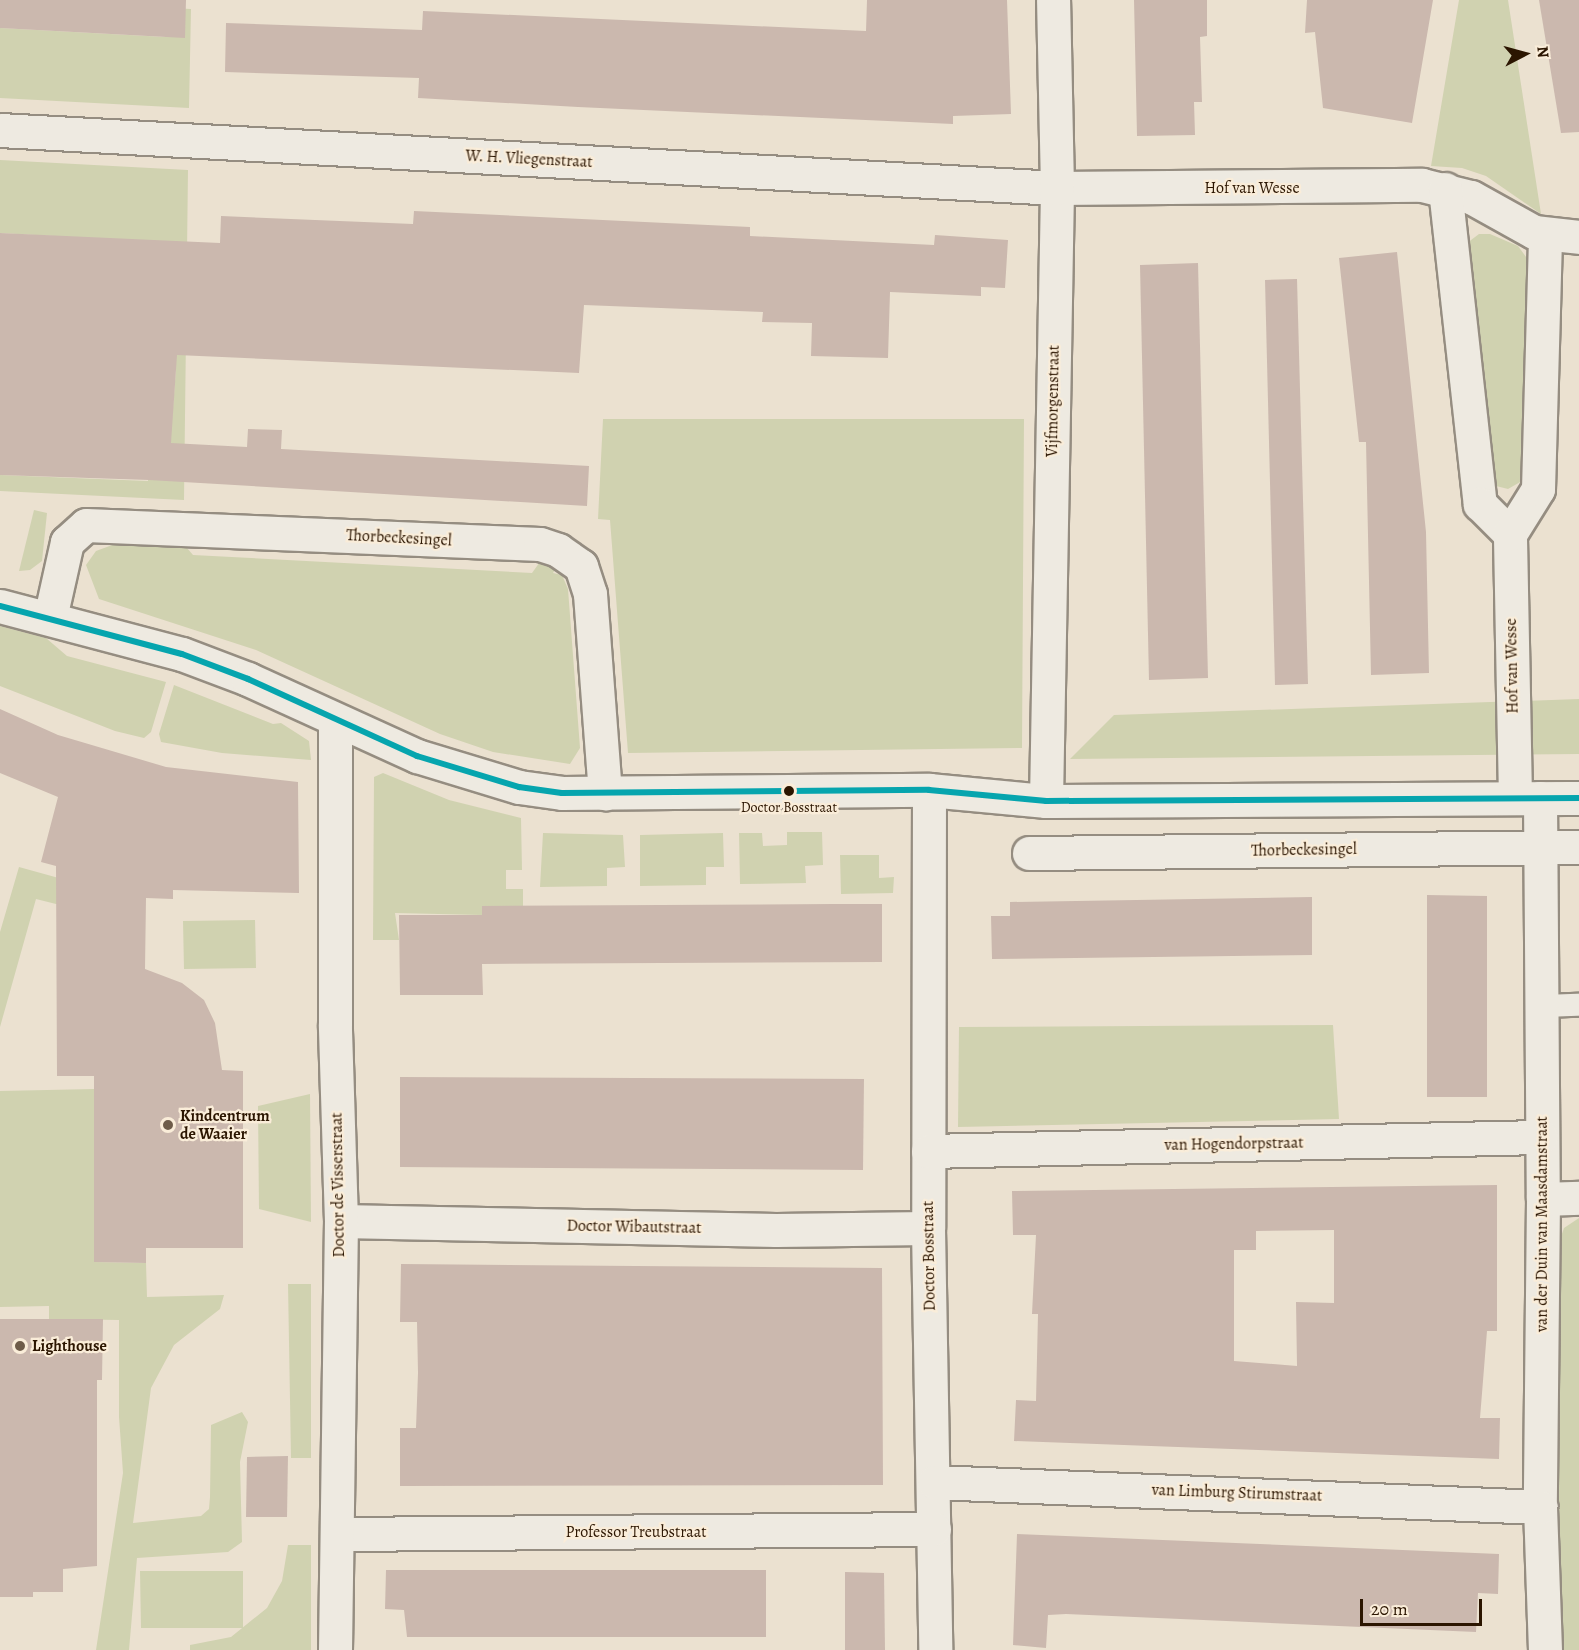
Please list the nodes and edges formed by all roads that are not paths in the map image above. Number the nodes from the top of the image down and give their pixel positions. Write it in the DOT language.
graph roads {
  1 [pos="1053,0"];
  2 [pos="0,130"];
  3 [pos="1057,188"];
  4 [pos="1445,189"];
  5 [pos="1545,235"];
  6 [pos="1579,237"];
  7 [pos="1510,534"];
  8 [pos="0,606"];
  9 [pos="50,618"];
  10 [pos="335,720"];
  11 [pos="929,790"];
  12 [pos="605,793"];
  13 [pos="1527,798"];
  14 [pos="1579,798"];
  15 [pos="1046,801"];
  16 [pos="1579,847"];
  17 [pos="1543,848"];
  18 [pos="1029,853"];
  19 [pos="1579,1005"];
  20 [pos="1543,1006"];
  21 [pos="1541,1137"];
  22 [pos="928,1151"];
  23 [pos="1579,1198"];
  24 [pos="1543,1199"];
  25 [pos="341,1221"];
  26 [pos="928,1228"];
  27 [pos="934,1482"];
  28 [pos="1540,1507"];
  29 [pos="934,1529"];
  30 [pos="337,1534"];
  31 [pos="334,1650"];
  32 [pos="935,1650"];
  33 [pos="1545,1650"];
  1 -- 3 [label="street, Vijfmorgenstraat"];
  2 -- 3 [label="street, W. H. Vliegenstraat"];
  3 -- 4 [label="street, Hof van Wesse"];
  3 -- 15 [label="street, Vijfmorgenstraat"];
  4 -- 5 [label="street, Hof van Wesse"];
  4 -- 7 [label="street"];
  5 -- 6 [label="street, Hof van Wesse"];
  5 -- 7 [label="street"];
  7 -- 13 [label="street, Hof van Wesse"];
  8 -- 9 [label="street"];
  9 -- 10 [label="street"];
  9 -- 12 [label="street, Thorbeckesingel"];
  10 -- 12 [label="street"];
  10 -- 25 [label="street, Doctor de Visserstraat"];
  11 -- 12 [label="street"];
  11 -- 15 [label="street"];
  11 -- 22 [label="street, Doctor Bosstraat"];
  13 -- 14 [label="street"];
  13 -- 15 [label="street"];
  13 -- 17 [label="street, van der Duin van Maasdamstraat"];
  16 -- 17 [label="street, Thorbeckesingel"];
  17 -- 18 [label="street, Thorbeckesingel"];
  17 -- 20 [label="street, van der Duin van Maasdamstraat"];
  19 -- 20 [label="lane"];
  20 -- 21 [label="street, van der Duin van Maasdamstraat"];
  21 -- 22 [label="street, van Hogendorpstraat"];
  21 -- 24 [label="street, van der Duin van Maasdamstraat"];
  22 -- 26 [label="street, Doctor Bosstraat"];
  23 -- 24 [label="street"];
  24 -- 28 [label="street, van der Duin van Maasdamstraat"];
  25 -- 26 [label="street, Doctor Wibautstraat"];
  25 -- 30 [label="street, Doctor de Visserstraat"];
  26 -- 27 [label="street, Doctor Bosstraat"];
  27 -- 28 [label="street, van Limburg Stirumstraat"];
  27 -- 29 [label="street, Doctor Bosstraat"];
  28 -- 33 [label="street, van der Duin van Maasdamstraat"];
  29 -- 30 [label="street, Professor Treubstraat"];
  29 -- 32 [label="street, Doctor Bosstraat"];
  30 -- 31 [label="street, Doctor de Visserstraat"];
}
